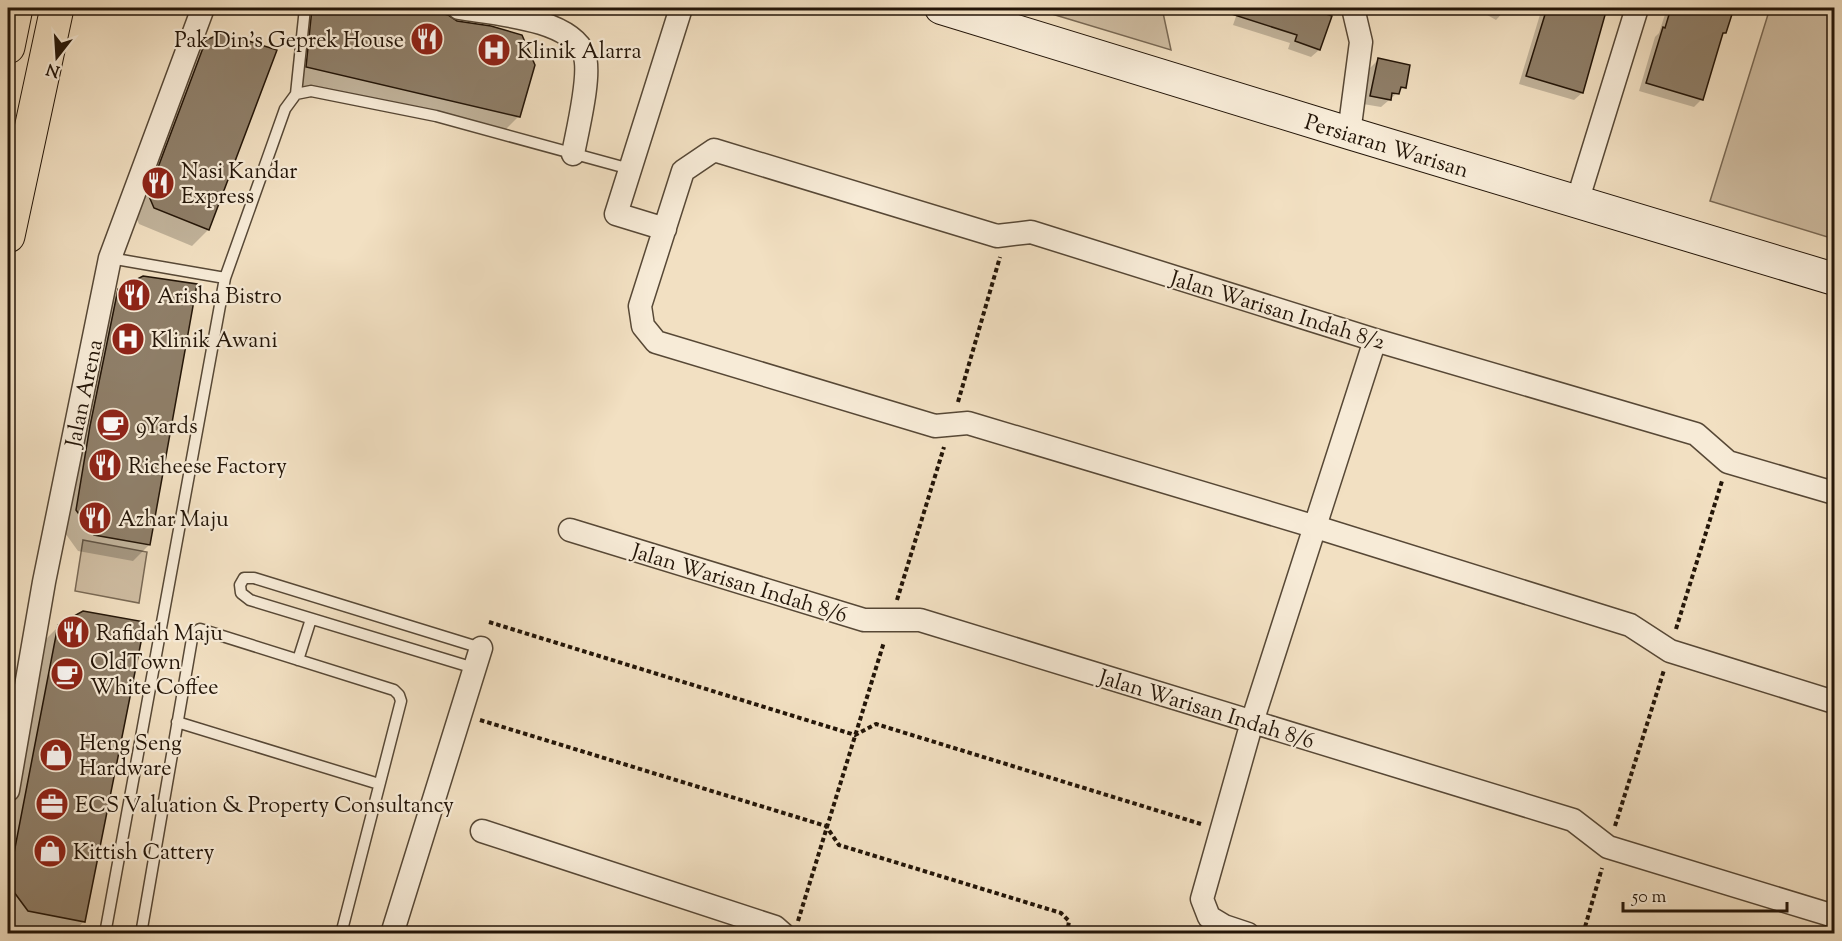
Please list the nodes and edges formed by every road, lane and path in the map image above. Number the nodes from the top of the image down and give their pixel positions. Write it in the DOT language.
graph roads {
  1 [pos="57,8"];
  2 [pos="203,8"];
  3 [pos="305,8"];
  4 [pos="459,8"];
  5 [pos="681,8"];
  6 [pos="941,8"];
  7 [pos="1353,8"];
  8 [pos="1637,8"];
  9 [pos="15,10"];
  10 [pos="8,47"];
  11 [pos="296,94"];
  12 [pos="1349,133"];
  13 [pos="573,154"];
  14 [pos="630,169"];
  15 [pos="1576,202"];
  16 [pos="664,229"];
  17 [pos="1006,235"];
  18 [pos="8,236"];
  19 [pos="111,258"];
  20 [pos="225,278"];
  21 [pos="1834,279"];
  22 [pos="1376,340"];
  23 [pos="951,425"];
  24 [pos="1728,462"];
  25 [pos="1834,494"];
  26 [pos="1316,527"];
  27 [pos="570,530"];
  28 [pos="311,618"];
  29 [pos="890,620"];
  30 [pos="489,622"];
  31 [pos="1670,651"];
  32 [pos="477,658"];
  33 [pos="298,660"];
  34 [pos="1834,702"];
  35 [pos="460,714"];
  36 [pos="177,722"];
  37 [pos="1252,722"];
  38 [pos="855,735"];
  39 [pos="379,784"];
  40 [pos="8,790"];
  41 [pos="826,826"];
  42 [pos="1221,830"];
  43 [pos="482,831"];
  44 [pos="1608,847"];
  45 [pos="1834,916"];
  46 [pos="790,928"];
  47 [pos="105,933"];
  48 [pos="141,933"];
  49 [pos="341,933"];
  50 [pos="392,933"];
  51 [pos="1067,933"];
  52 [pos="1248,933"];
  53 [pos="1582,933"];
  1 -- 18 [label="highway"];
  2 -- 19 [label="street, Jalan Arena"];
  3 -- 11 [label="lane"];
  4 -- 13 [label="street"];
  5 -- 14 [label="street"];
  6 -- 12 [label="main road, Persiaran Warisan"];
  7 -- 12 [label="street"];
  8 -- 15 [label="street"];
  9 -- 10 [label="highway"];
  11 -- 13 [label="lane"];
  11 -- 20 [label="lane"];
  12 -- 15 [label="main road, Persiaran Warisan"];
  13 -- 14 [label="lane"];
  14 -- 16 [label="street"];
  15 -- 21 [label="main road, Persiaran Warisan"];
  16 -- 17 [label="street, Jalan Warisan Indah 8/2"];
  16 -- 23 [label="street"];
  17 -- 22 [label="street, Jalan Warisan Indah 8/2"];
  17 -- 23 [label="path"];
  19 -- 20 [label="lane"];
  19 -- 40 [label="street, Jalan Arena"];
  20 -- 47 [label="lane"];
  22 -- 24 [label="street, Jalan Warisan Indah 8/2"];
  22 -- 26 [label="street"];
  23 -- 26 [label="street"];
  23 -- 29 [label="path"];
  24 -- 25 [label="street, Jalan Warisan Indah 8/2"];
  24 -- 31 [label="path"];
  26 -- 31 [label="street"];
  26 -- 37 [label="street"];
  27 -- 29 [label="street, Jalan Warisan Indah 8/6"];
  28 -- 32 [label="lane"];
  28 -- 32 [label="lane"];
  28 -- 33 [label="lane"];
  29 -- 37 [label="street, Jalan Warisan Indah 8/6"];
  29 -- 38 [label="path"];
  30 -- 38 [label="path"];
  31 -- 34 [label="street"];
  31 -- 44 [label="path"];
  32 -- 35 [label="street"];
  33 -- 36 [label="lane"];
  33 -- 39 [label="lane"];
  35 -- 41 [label="path"];
  35 -- 50 [label="street"];
  36 -- 39 [label="lane"];
  36 -- 48 [label="lane"];
  37 -- 42 [label="street"];
  37 -- 44 [label="street, Jalan Warisan Indah 8/6"];
  38 -- 41 [label="path"];
  38 -- 42 [label="path"];
  39 -- 49 [label="lane"];
  41 -- 46 [label="path"];
  41 -- 51 [label="path"];
  42 -- 52 [label="street"];
  43 -- 46 [label="street"];
  44 -- 45 [label="street, Jalan Warisan Indah 8/6"];
  44 -- 53 [label="path"];
}
